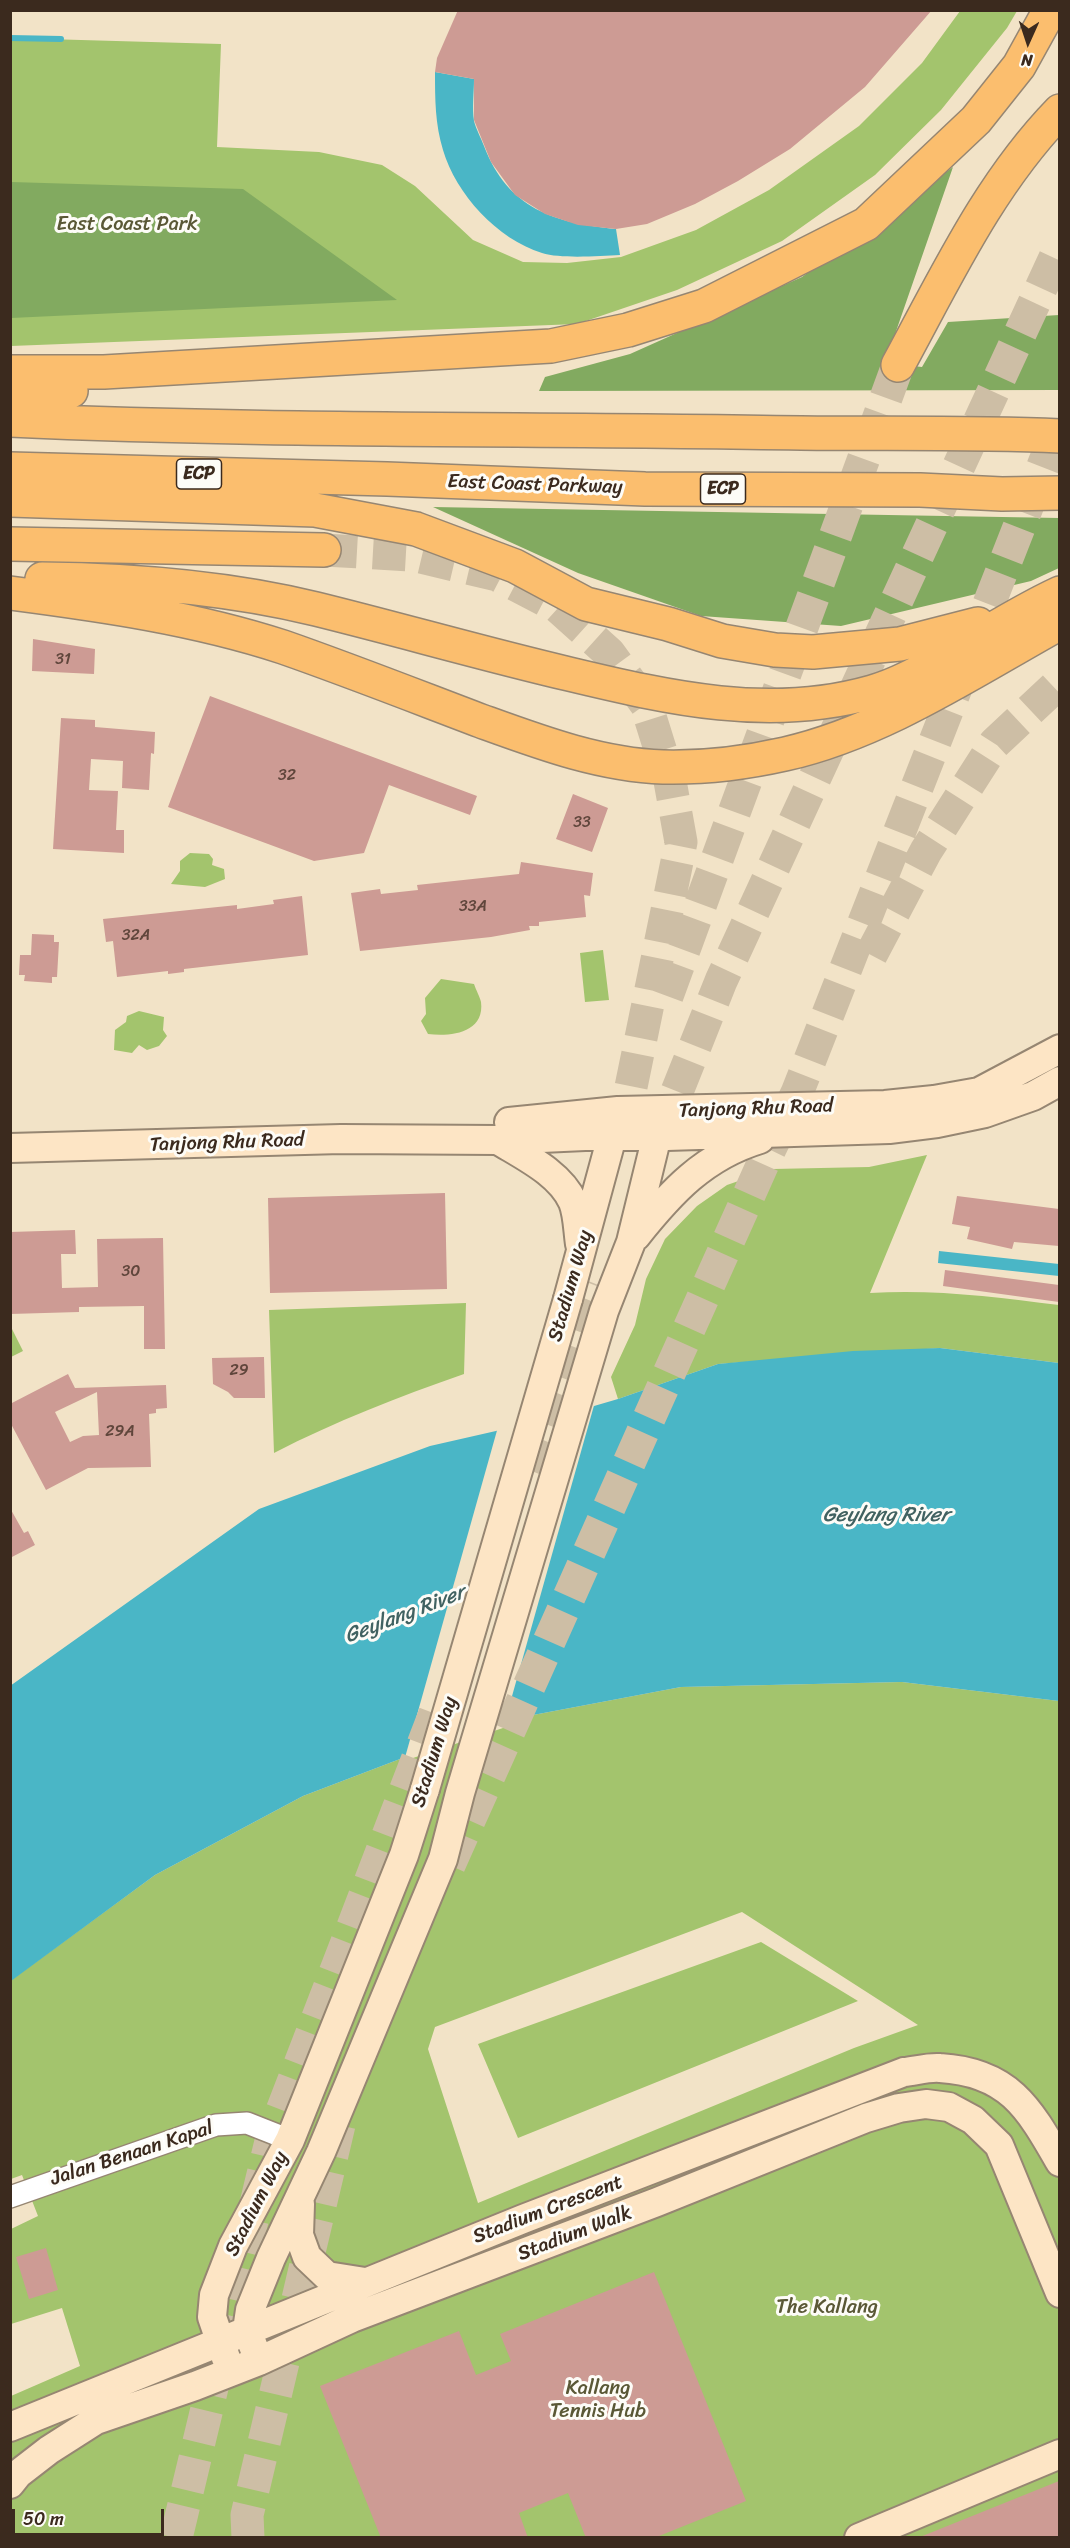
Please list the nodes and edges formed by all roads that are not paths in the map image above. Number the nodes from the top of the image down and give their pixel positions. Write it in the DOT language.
graph roads {
  1 [pos="1050,10"];
  2 [pos="1059,111"];
  3 [pos="551,346"];
  4 [pos="898,365"];
  5 [pos="10,372"];
  6 [pos="10,397"];
  7 [pos="1059,418"];
  8 [pos="10,420"];
  9 [pos="1002,433"];
  10 [pos="1059,436"];
  11 [pos="10,470"];
  12 [pos="1059,493"];
  13 [pos="10,500"];
  14 [pos="10,544"];
  15 [pos="324,550"];
  16 [pos="10,579"];
  17 [pos="10,593"];
  18 [pos="1054,606"];
  19 [pos="1059,1049"];
  20 [pos="1059,1081"];
  21 [pos="616,1123"];
  22 [pos="660,1124"];
  23 [pos="781,1132"];
  24 [pos="444,1139"];
  25 [pos="498,1140"];
  26 [pos="10,1148"];
  27 [pos="631,1242"];
  28 [pos="582,1252"];
  29 [pos="290,2140"];
  30 [pos="1059,2162"];
  31 [pos="10,2197"];
  32 [pos="300,2199"];
  33 [pos="365,2282"];
  34 [pos="1059,2293"];
  35 [pos="247,2330"];
  36 [pos="219,2341"];
  37 [pos="259,2361"];
  38 [pos="232,2371"];
  39 [pos="10,2427"];
  40 [pos="1059,2454"];
  41 [pos="10,2484"];
  42 [pos="859,2538"];
  1 -- 3 [label="highway"];
  2 -- 4 [label="highway"];
  3 -- 5 [label="highway"];
  3 -- 6 [label="highway"];
  7 -- 9 [label="highway"];
  8 -- 9 [label="highway"];
  9 -- 10 [label="highway"];
  11 -- 12 [label="highway, East Coast Parkway / ECP"];
  13 -- 18 [label="highway"];
  14 -- 15 [label="highway"];
  16 -- 18 [label="highway"];
  17 -- 18 [label="highway"];
  19 -- 22 [label="street, Tanjong Rhu Road"];
  20 -- 23 [label="street, Tanjong Rhu Road"];
  21 -- 22 [label="street, Tanjong Rhu Road"];
  21 -- 24 [label="street, Tanjong Rhu Road"];
  21 -- 25 [label="street, Tanjong Rhu Road"];
  21 -- 28 [label="street, Stadium Way"];
  22 -- 23 [label="street, Tanjong Rhu Road"];
  22 -- 27 [label="street, Stadium Way"];
  23 -- 27 [label="street"];
  24 -- 25 [label="street, Tanjong Rhu Road"];
  24 -- 26 [label="street, Tanjong Rhu Road"];
  25 -- 28 [label="street"];
  27 -- 32 [label="street, Stadium Way"];
  28 -- 29 [label="street, Stadium Way, bridge"];
  29 -- 31 [label="street, Jalan Benaan Kapal"];
  29 -- 36 [label="street, Stadium Way"];
  30 -- 33 [label="street, Stadium Crescent"];
  32 -- 33 [label="street"];
  32 -- 35 [label="street, Stadium Way"];
  33 -- 35 [label="street, Stadium Crescent"];
  34 -- 37 [label="street, Stadium Walk"];
  35 -- 36 [label="street, Stadium Crescent"];
  35 -- 37 [label="street"];
  36 -- 38 [label="street, Stadium Way"];
  36 -- 39 [label="street, Stadium Crescent"];
  37 -- 38 [label="street, Stadium Walk"];
  38 -- 41 [label="street, Stadium Walk"];
  40 -- 42 [label="street"];
}
